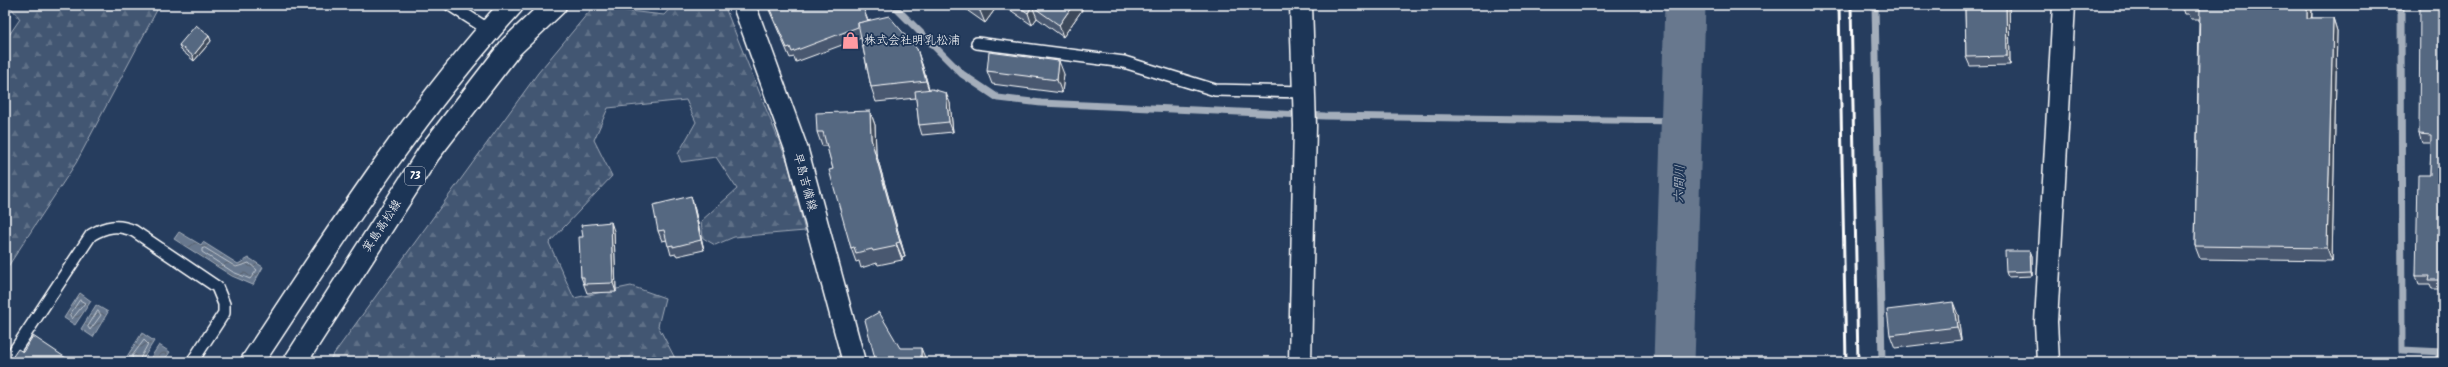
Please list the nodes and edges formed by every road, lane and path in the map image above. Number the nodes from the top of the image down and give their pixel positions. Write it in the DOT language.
graph roads {
  1 [pos="450,5"];
  2 [pos="512,5"];
  3 [pos="555,5"];
  4 [pos="744,5"];
  5 [pos="1300,5"];
  6 [pos="2064,5"];
  7 [pos="489,30"];
  8 [pos="977,43"];
  9 [pos="1305,109"];
  10 [pos="7,362"];
  11 [pos="192,362"];
  12 [pos="252,362"];
  13 [pos="295,362"];
  14 [pos="854,362"];
  15 [pos="1300,362"];
  16 [pos="2048,362"];
  1 -- 7 [label="lane"];
  2 -- 7 [label="main road, 73"];
  3 -- 13 [label="main road, 箕島高松線 / 73"];
  4 -- 14 [label="main road, 早島吉備線"];
  5 -- 9 [label="main road"];
  6 -- 16 [label="main road"];
  7 -- 12 [label="main road, 73"];
  8 -- 9 [label="lane"];
  9 -- 15 [label="main road"];
  10 -- 11 [label="lane"];
}
